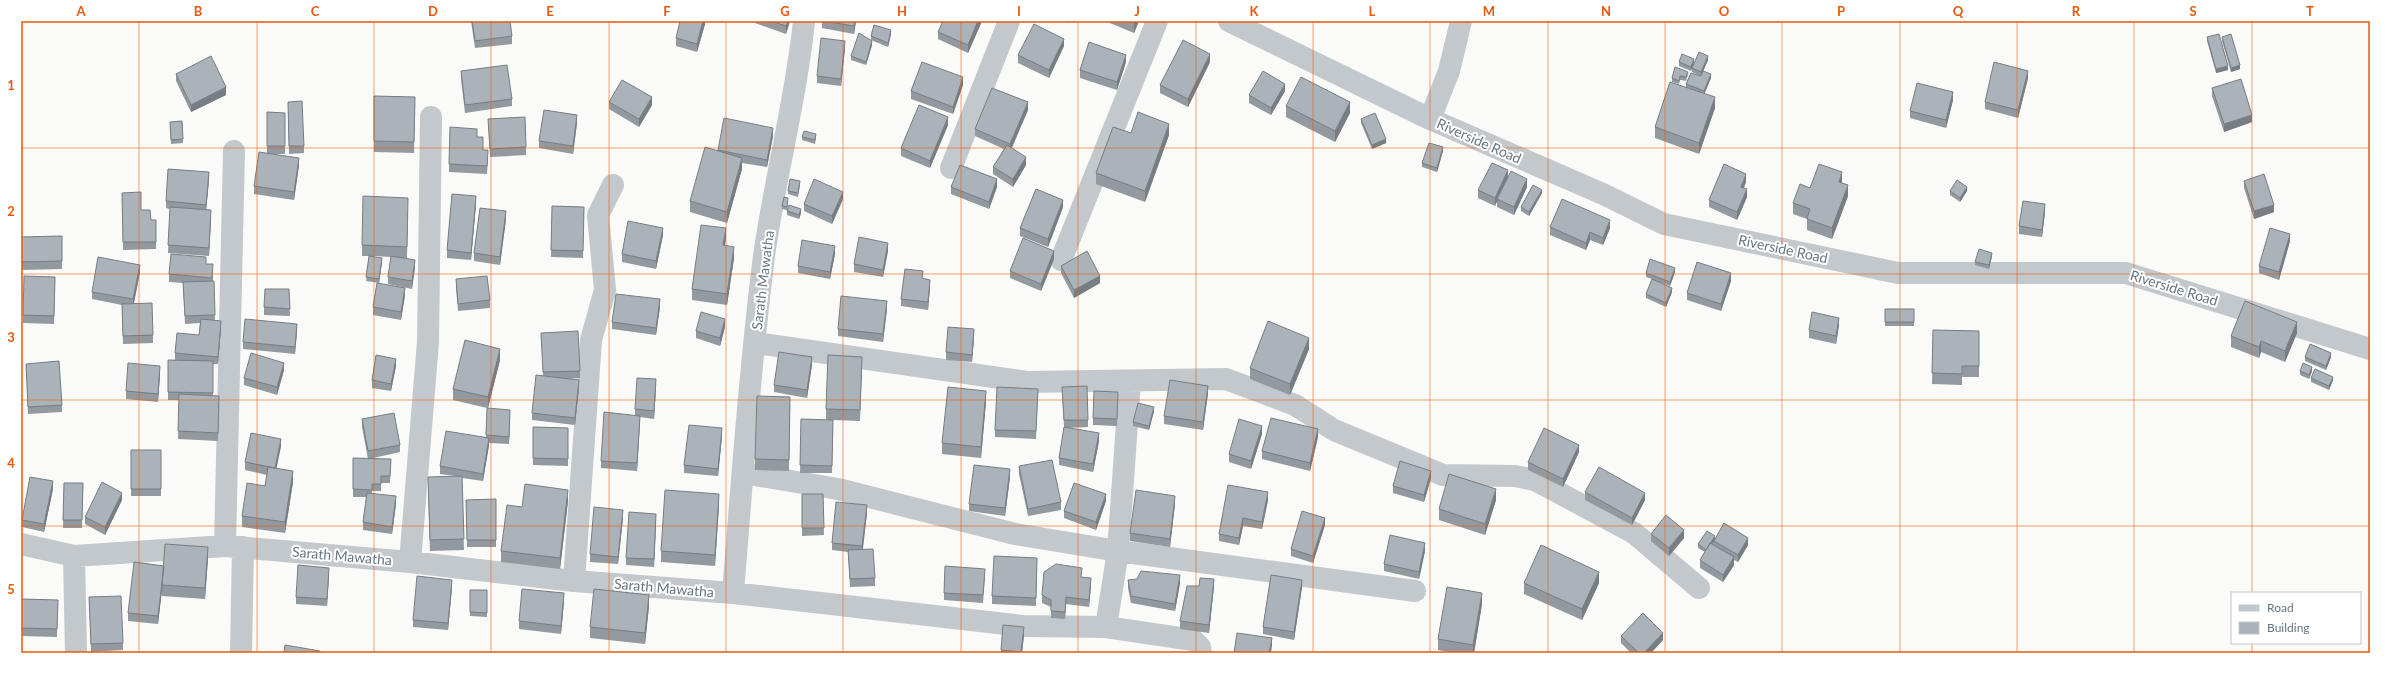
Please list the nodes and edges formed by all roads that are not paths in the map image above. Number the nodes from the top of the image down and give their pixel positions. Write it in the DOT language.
graph roads {
  1 [pos="804,21"];
  2 [pos="1009,21"];
  3 [pos="1157,21"];
  4 [pos="1229,21"];
  5 [pos="1461,21"];
  6 [pos="431,117"];
  7 [pos="1430,119"];
  8 [pos="234,151"];
  9 [pos="951,168"];
  10 [pos="613,185"];
  11 [pos="1060,260"];
  12 [pos="756,343"];
  13 [pos="2370,350"];
  14 [pos="1130,381"];
  15 [pos="743,473"];
  16 [pos="21,544"];
  17 [pos="234,546"];
  18 [pos="1118,551"];
  19 [pos="74,556"];
  20 [pos="410,562"];
  21 [pos="574,581"];
  22 [pos="1699,588"];
  23 [pos="1415,591"];
  24 [pos="733,593"];
  25 [pos="1106,627"];
  26 [pos="76,653"];
  27 [pos="241,653"];
  28 [pos="1201,653"];
  1 -- 12 [label="street, Sarath Mawatha"];
  2 -- 9 [label="street"];
  3 -- 11 [label="street"];
  4 -- 7 [label="street, Riverside Road"];
  5 -- 7 [label="street"];
  6 -- 20 [label="street"];
  7 -- 13 [label="street, Riverside Road"];
  8 -- 17 [label="street"];
  10 -- 21 [label="street"];
  12 -- 14 [label="street"];
  12 -- 15 [label="street, Sarath Mawatha"];
  14 -- 18 [label="street"];
  14 -- 22 [label="street"];
  15 -- 18 [label="street"];
  15 -- 24 [label="street, Sarath Mawatha"];
  16 -- 19 [label="street, Sarath Mawatha"];
  17 -- 19 [label="street, Sarath Mawatha"];
  17 -- 20 [label="street, Sarath Mawatha"];
  17 -- 27 [label="street"];
  18 -- 23 [label="street"];
  18 -- 25 [label="street"];
  19 -- 26 [label="street"];
  20 -- 21 [label="street, Sarath Mawatha"];
  21 -- 24 [label="street, Sarath Mawatha"];
  24 -- 25 [label="street"];
  25 -- 28 [label="street"];
}
